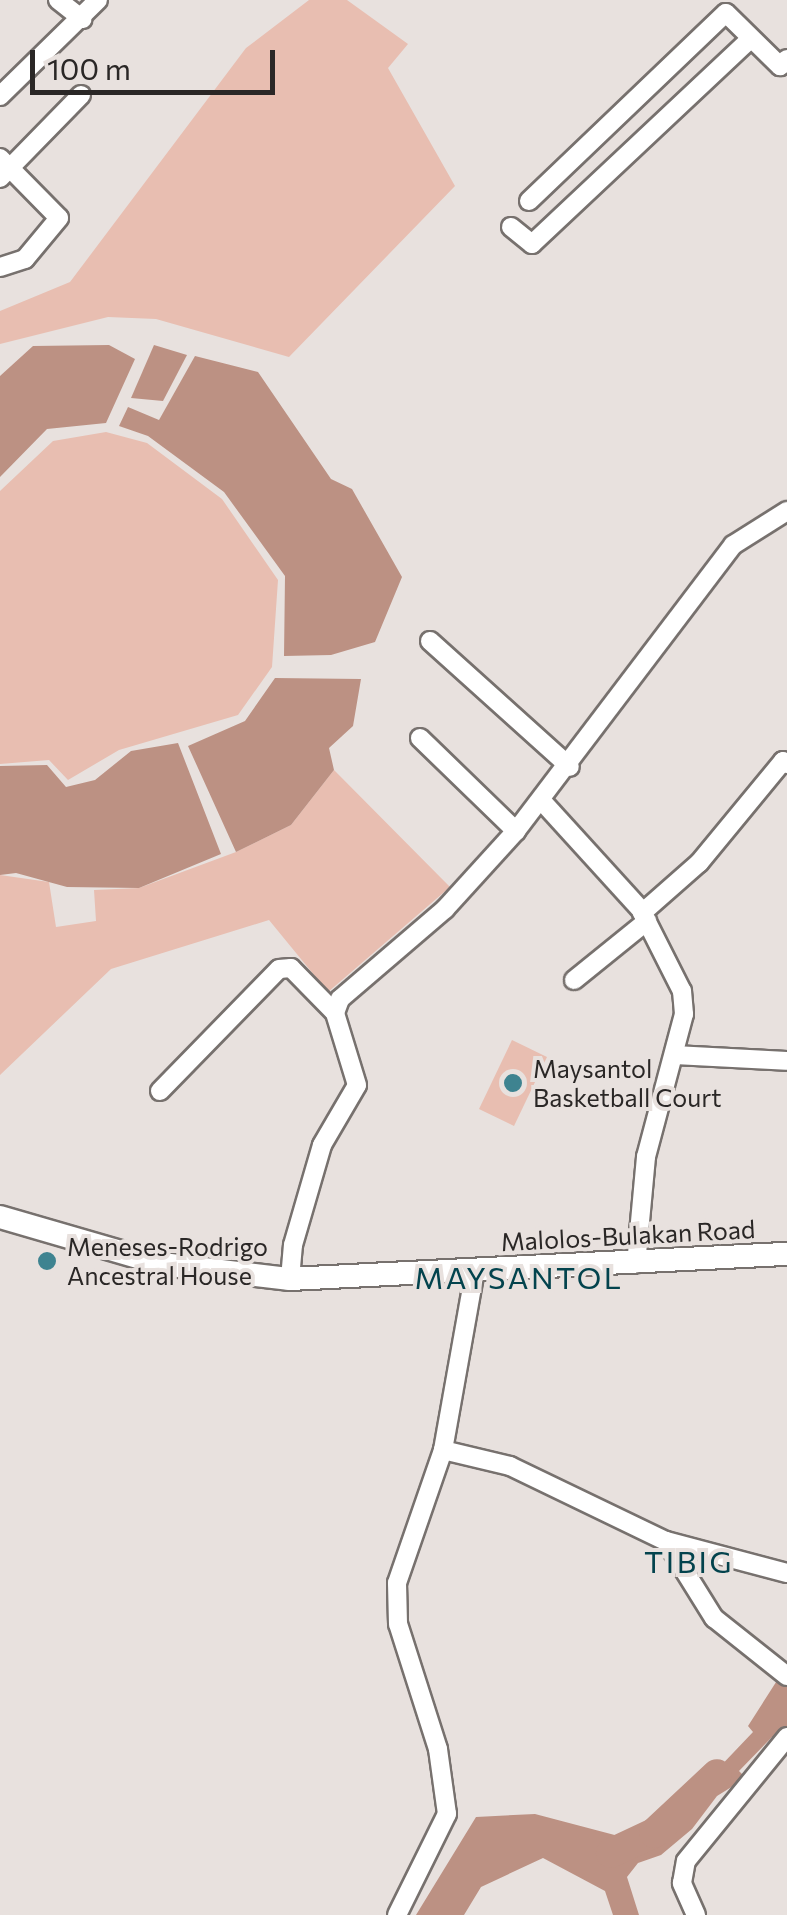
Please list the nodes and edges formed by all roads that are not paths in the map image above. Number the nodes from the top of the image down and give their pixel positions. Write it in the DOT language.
graph roads {
  1 [pos="58,0"];
  2 [pos="98,0"];
  3 [pos="82,19"];
  4 [pos="749,40"];
  5 [pos="787,59"];
  6 [pos="81,95"];
  7 [pos="0,96"];
  8 [pos="3,169"];
  9 [pos="529,201"];
  10 [pos="511,227"];
  11 [pos="0,267"];
  12 [pos="787,511"];
  13 [pos="430,641"];
  14 [pos="420,738"];
  15 [pos="787,764"];
  16 [pos="570,767"];
  17 [pos="541,800"];
  18 [pos="516,831"];
  19 [pos="645,917"];
  20 [pos="574,980"];
  21 [pos="336,1013"];
  22 [pos="674,1055"];
  23 [pos="787,1061"];
  24 [pos="160,1092"];
  25 [pos="0,1217"];
  26 [pos="787,1254"];
  27 [pos="636,1264"];
  28 [pos="475,1271"];
  29 [pos="290,1279"];
  30 [pos="443,1450"];
  31 [pos="666,1541"];
  32 [pos="787,1573"];
  33 [pos="779,1671"];
  34 [pos="787,1736"];
  35 [pos="397,1915"];
  36 [pos="696,1915"];
  1 -- 3 [label="street"];
  2 -- 3 [label="street"];
  3 -- 7 [label="street"];
  4 -- 5 [label="street"];
  4 -- 9 [label="street"];
  4 -- 10 [label="street"];
  6 -- 8 [label="street"];
  8 -- 11 [label="street"];
  12 -- 16 [label="street"];
  13 -- 16 [label="street"];
  14 -- 18 [label="street"];
  15 -- 19 [label="street"];
  16 -- 17 [label="street"];
  17 -- 18 [label="street"];
  17 -- 19 [label="street"];
  18 -- 21 [label="street"];
  19 -- 20 [label="street"];
  19 -- 22 [label="street"];
  21 -- 24 [label="street"];
  21 -- 29 [label="street"];
  22 -- 23 [label="street"];
  22 -- 27 [label="street"];
  25 -- 29 [label="main road, Malolos-Bulakan Road"];
  26 -- 27 [label="main road, Malolos-Bulakan Road"];
  27 -- 28 [label="main road, Malolos-Bulakan Road"];
  28 -- 29 [label="main road, Malolos-Bulakan Road"];
  28 -- 30 [label="street"];
  30 -- 31 [label="street"];
  30 -- 35 [label="street"];
  31 -- 32 [label="street"];
  31 -- 33 [label="street"];
  34 -- 36 [label="street"];
}
